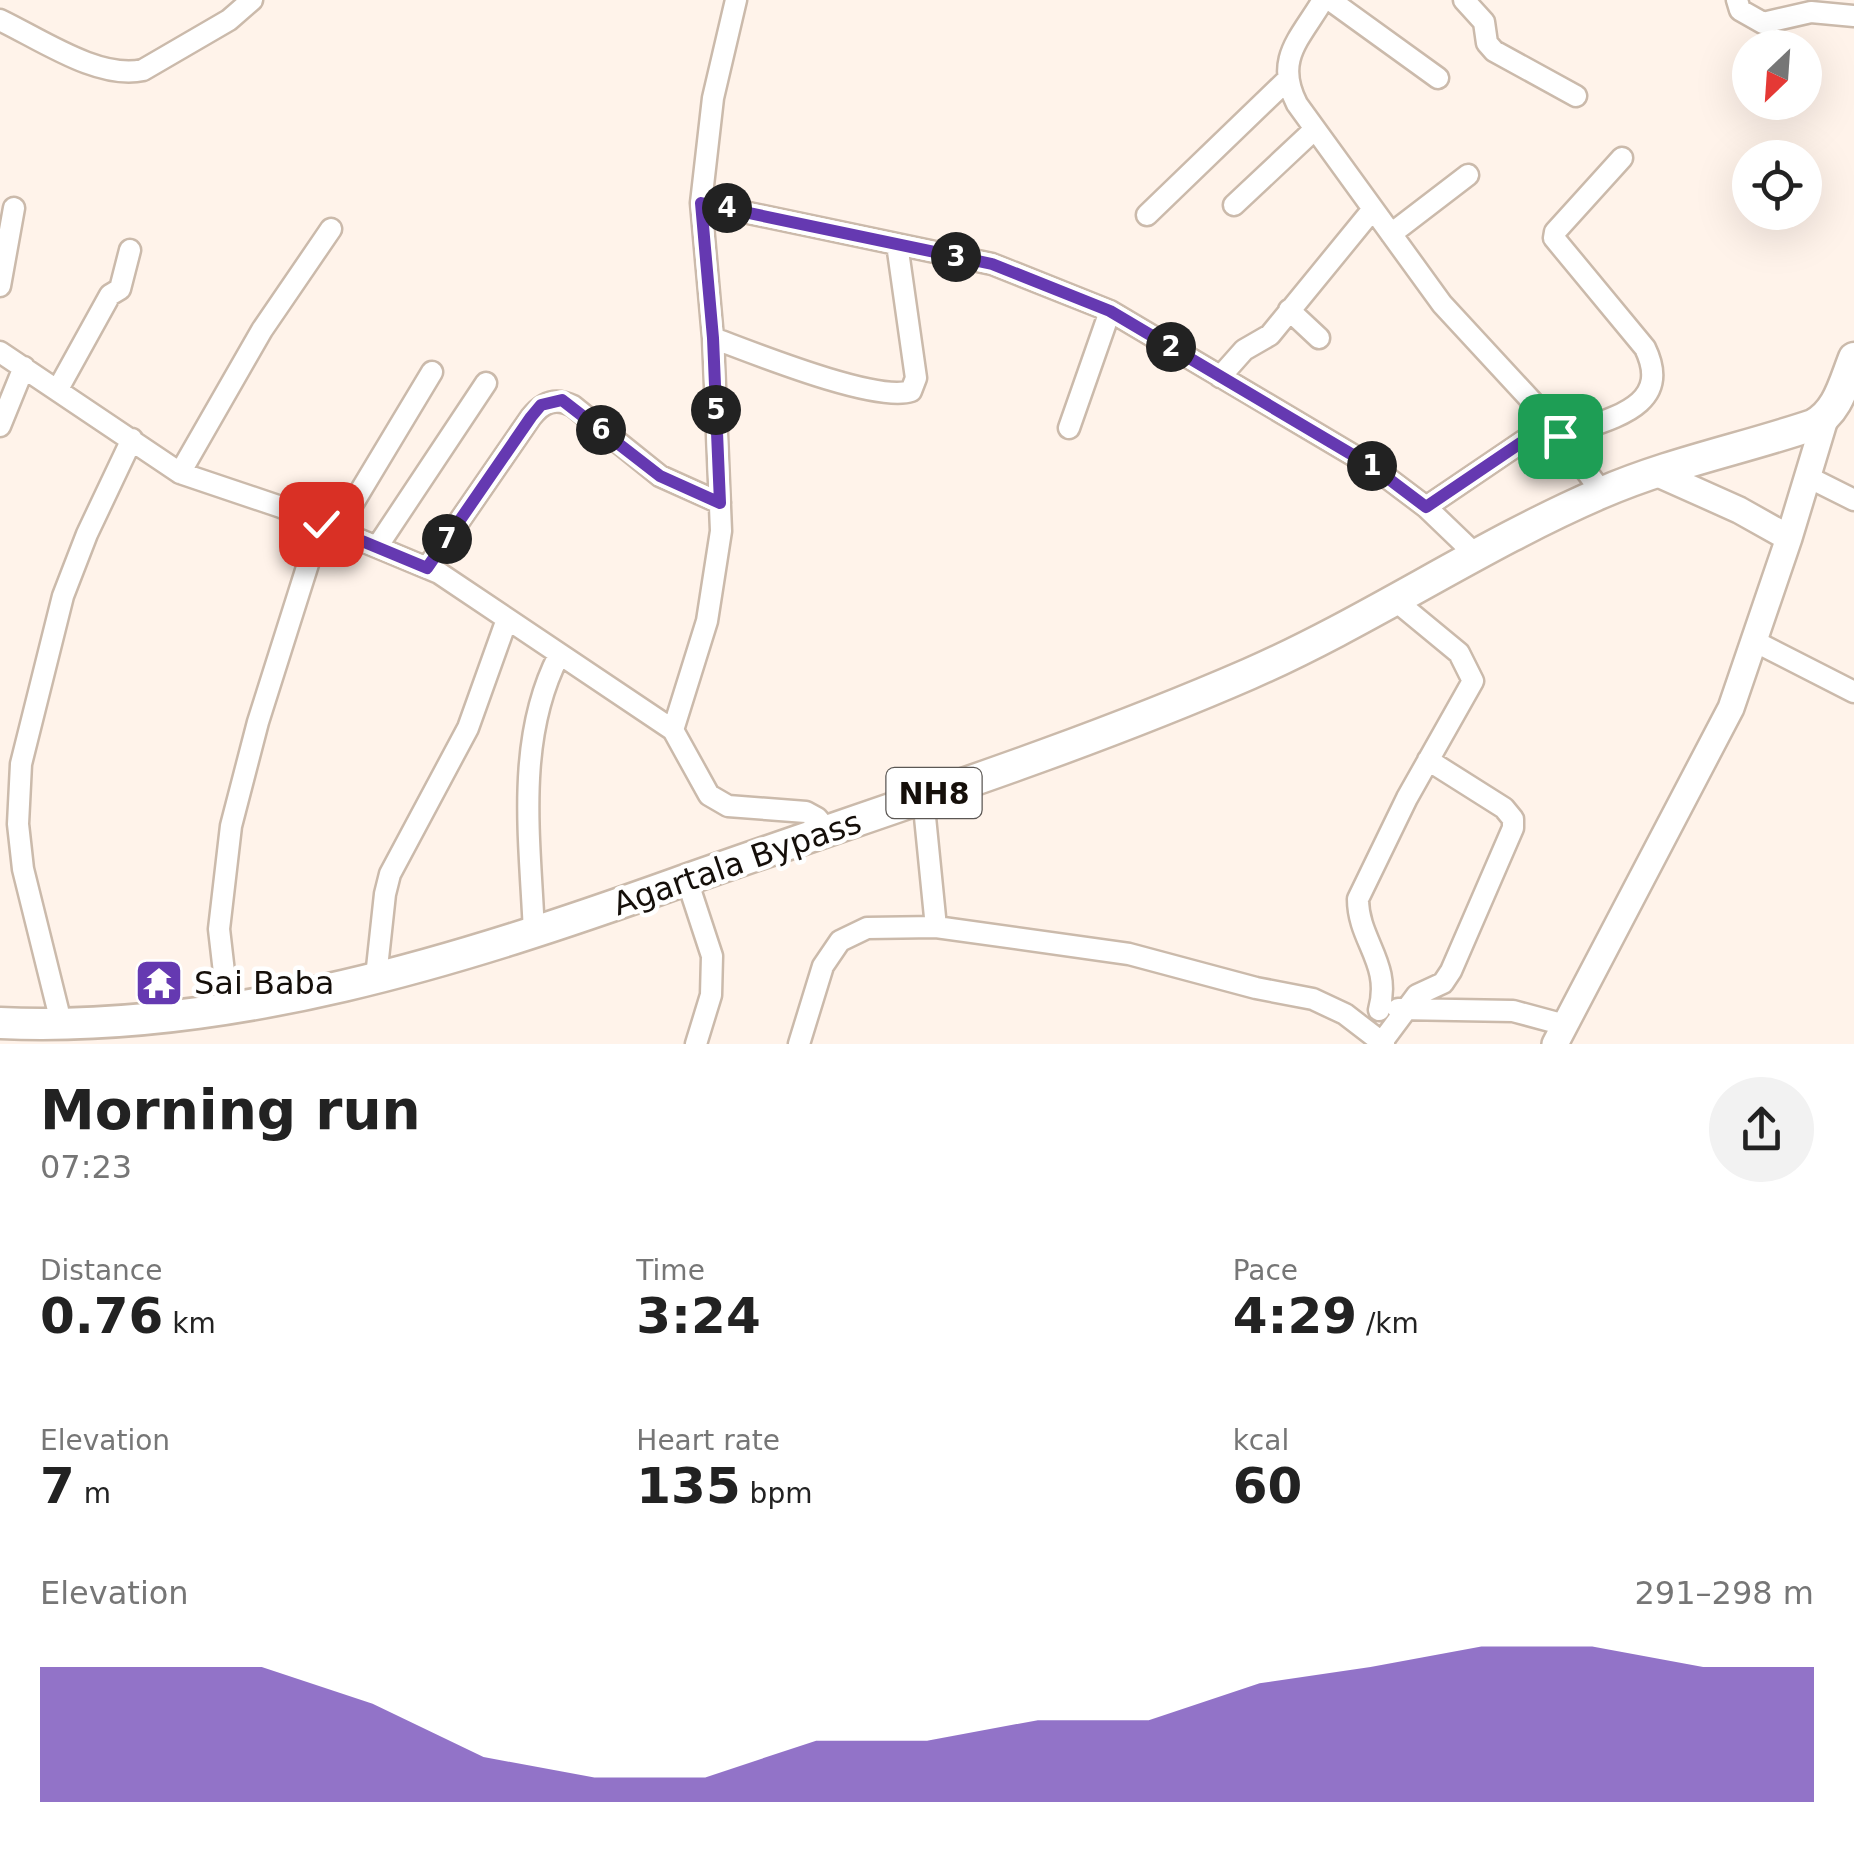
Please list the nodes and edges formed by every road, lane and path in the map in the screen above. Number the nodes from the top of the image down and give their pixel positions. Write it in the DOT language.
graph roads {
  1 [pos="252,0"];
  2 [pos="736,0"];
  3 [pos="1326,0"];
  4 [pos="1464,0"];
  5 [pos="1737,0"];
  6 [pos="1854,16"];
  7 [pos="0,20"];
  8 [pos="1438,78"];
  9 [pos="1287,80"];
  10 [pos="1576,96"];
  11 [pos="1315,129"];
  12 [pos="1622,158"];
  13 [pos="1468,175"];
  14 [pos="701,203"];
  15 [pos="1234,205"];
  16 [pos="14,208"];
  17 [pos="1373,209"];
  18 [pos="1147,215"];
  19 [pos="331,229"];
  20 [pos="1391,234"];
  21 [pos="898,244"];
  22 [pos="130,250"];
  23 [pos="0,286"];
  24 [pos="1290,310"];
  25 [pos="1110,311"];
  26 [pos="713,338"];
  27 [pos="1319,338"];
  28 [pos="0,352"];
  29 [pos="1854,358"];
  30 [pos="24,368"];
  31 [pos="432,372"];
  32 [pos="1220,378"];
  33 [pos="486,383"];
  34 [pos="58,389"];
  35 [pos="1825,419"];
  36 [pos="0,426"];
  37 [pos="1069,428"];
  38 [pos="1555,430"];
  39 [pos="132,439"];
  40 [pos="1654,472"];
  41 [pos="180,473"];
  42 [pos="1806,476"];
  43 [pos="1602,492"];
  44 [pos="1854,500"];
  45 [pos="720,503"];
  46 [pos="1426,507"];
  47 [pos="329,527"];
  48 [pos="1789,538"];
  49 [pos="376,547"];
  50 [pos="1477,556"];
  51 [pos="427,568"];
  52 [pos="1396,601"];
  53 [pos="507,620"];
  54 [pos="1754,642"];
  55 [pos="559,655"];
  56 [pos="1854,692"];
  57 [pos="673,730"];
  58 [pos="1428,760"];
  59 [pos="924,796"];
  60 [pos="828,832"];
  61 [pos="686,880"];
  62 [pos="936,927"];
  63 [pos="534,933"];
  64 [pos="376,977"];
  65 [pos="228,1007"];
  66 [pos="1404,1009"];
  67 [pos="1378,1010"];
  68 [pos="1353,1020"];
  69 [pos="0,1023"];
  70 [pos="57,1024"];
  71 [pos="1560,1034"];
  72 [pos="1383,1043"];
  73 [pos="696,1044"];
  74 [pos="799,1044"];
  1 -- 7 [label="street"];
  2 -- 14 [label="street"];
  3 -- 8 [label="street"];
  3 -- 9 [label="street"];
  4 -- 10 [label="street"];
  5 -- 6 [label="street"];
  9 -- 11 [label="street"];
  9 -- 18 [label="street"];
  11 -- 15 [label="street"];
  11 -- 17 [label="street"];
  12 -- 38 [label="street"];
  13 -- 20 [label="street"];
  14 -- 21 [label="street"];
  14 -- 26 [label="street"];
  16 -- 23 [label="street"];
  17 -- 20 [label="street"];
  17 -- 24 [label="street"];
  19 -- 41 [label="street"];
  20 -- 38 [label="street"];
  21 -- 25 [label="street"];
  21 -- 26 [label="street"];
  22 -- 34 [label="street"];
  24 -- 27 [label="street"];
  24 -- 32 [label="street"];
  25 -- 32 [label="street"];
  25 -- 37 [label="street"];
  26 -- 45 [label="street"];
  28 -- 30 [label="street"];
  29 -- 35 [label="highway"];
  30 -- 34 [label="street"];
  30 -- 36 [label="street"];
  31 -- 47 [label="street"];
  32 -- 46 [label="street"];
  33 -- 49 [label="street"];
  34 -- 39 [label="street"];
  35 -- 40 [label="highway, Agartala Bypass / NH8"];
  35 -- 42 [label="main road"];
  38 -- 43 [label="street"];
  38 -- 46 [label="street"];
  39 -- 41 [label="street"];
  39 -- 70 [label="street"];
  40 -- 43 [label="highway, Agartala Bypass / NH8"];
  40 -- 48 [label="main road"];
  41 -- 47 [label="street"];
  42 -- 44 [label="street"];
  42 -- 48 [label="main road"];
  43 -- 50 [label="highway, Agartala Bypass / NH8"];
  45 -- 51 [label="street"];
  45 -- 57 [label="street"];
  46 -- 50 [label="street"];
  47 -- 49 [label="street"];
  47 -- 65 [label="street"];
  48 -- 54 [label="main road"];
  49 -- 51 [label="street"];
  50 -- 52 [label="highway, Agartala Bypass / NH8"];
  51 -- 53 [label="street"];
  52 -- 58 [label="street"];
  52 -- 59 [label="highway, Agartala Bypass / NH8"];
  53 -- 55 [label="street"];
  53 -- 64 [label="street"];
  54 -- 56 [label="street"];
  54 -- 71 [label="main road"];
  55 -- 57 [label="street"];
  55 -- 63 [label="street"];
  57 -- 60 [label="street"];
  58 -- 66 [label="street"];
  58 -- 67 [label="street"];
  59 -- 60 [label="highway, Agartala Bypass / NH8"];
  59 -- 62 [label="street"];
  60 -- 61 [label="highway, Agartala Bypass / NH8"];
  61 -- 63 [label="highway, Agartala Bypass / NH8"];
  61 -- 73 [label="street"];
  62 -- 68 [label="street"];
  62 -- 74 [label="street"];
  63 -- 64 [label="highway, Agartala Bypass / NH8"];
  64 -- 65 [label="highway, Agartala Bypass / NH8"];
  65 -- 70 [label="highway, Agartala Bypass / NH8"];
  66 -- 67 [label="street"];
  66 -- 71 [label="street"];
  66 -- 72 [label="street"];
  67 -- 68 [label="street"];
  68 -- 72 [label="street"];
  69 -- 70 [label="highway, Agartala Bypass / NH8"];
}
